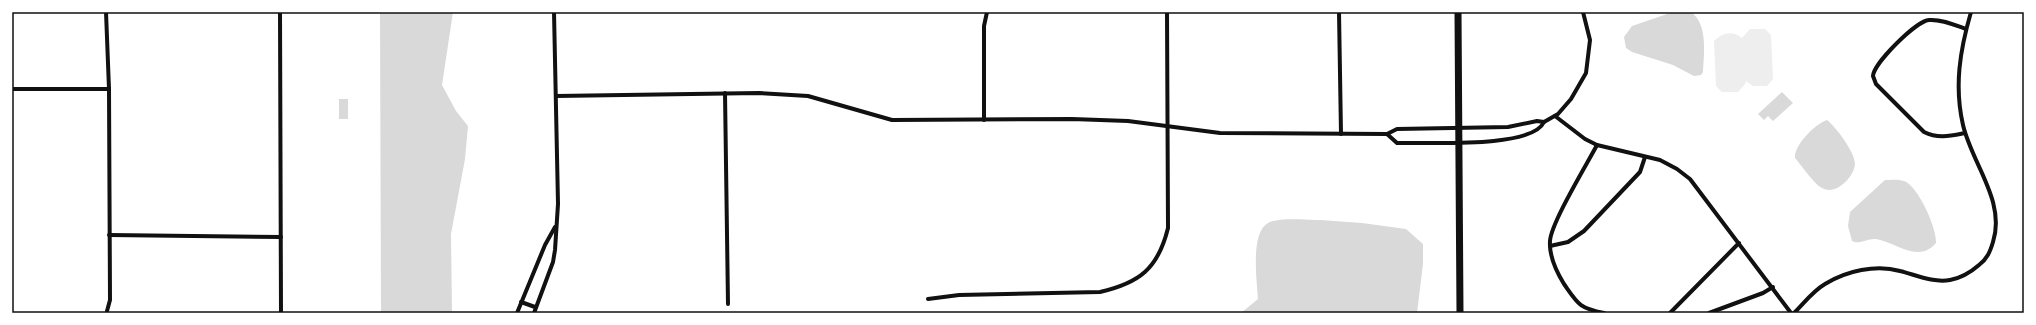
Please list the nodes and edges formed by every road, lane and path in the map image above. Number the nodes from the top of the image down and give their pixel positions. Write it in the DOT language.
graph roads {
  1 [pos="106,12"];
  2 [pos="280,12"];
  3 [pos="554,12"];
  4 [pos="987,12"];
  5 [pos="1167,12"];
  6 [pos="1339,12"];
  7 [pos="1458,12"];
  8 [pos="1583,12"];
  9 [pos="1971,12"];
  10 [pos="1966,29"];
  11 [pos="12,89"];
  12 [pos="109,89"];
  13 [pos="725,94"];
  14 [pos="556,96"];
  15 [pos="1555,116"];
  16 [pos="984,120"];
  17 [pos="1544,122"];
  18 [pos="1168,127"];
  19 [pos="1459,129"];
  20 [pos="1965,133"];
  21 [pos="1341,134"];
  22 [pos="1387,134"];
  23 [pos="1459,142"];
  24 [pos="1597,145"];
  25 [pos="1645,157"];
  26 [pos="555,227"];
  27 [pos="109,235"];
  28 [pos="281,237"];
  29 [pos="1739,242"];
  30 [pos="1550,246"];
  31 [pos="1773,287"];
  32 [pos="928,299"];
  33 [pos="521,302"];
  34 [pos="728,304"];
  35 [pos="535,307"];
  36 [pos="107,311"];
  37 [pos="281,313"];
  38 [pos="517,313"];
  39 [pos="534,313"];
  40 [pos="1460,313"];
  41 [pos="1604,313"];
  42 [pos="1670,313"];
  43 [pos="1709,313"];
  44 [pos="1791,313"];
  45 [pos="1794,313"];
  1 -- 12 [label="street"];
  2 -- 28 [label="street"];
  3 -- 14 [label="street"];
  4 -- 16 [label="street"];
  5 -- 18 [label="street"];
  6 -- 21 [label="street"];
  7 -- 19 [label="street"];
  8 -- 15 [label="street"];
  9 -- 10 [label="street"];
  10 -- 20 [label="street"];
  10 -- 20 [label="street"];
  11 -- 12 [label="street"];
  12 -- 27 [label="street"];
  13 -- 14 [label="street"];
  13 -- 16 [label="street"];
  13 -- 34 [label="street"];
  14 -- 26 [label="street"];
  15 -- 17 [label="street"];
  15 -- 24 [label="street"];
  16 -- 18 [label="street"];
  17 -- 19 [label="street"];
  17 -- 23 [label="street"];
  18 -- 21 [label="street"];
  18 -- 32 [label="street"];
  19 -- 22 [label="street"];
  19 -- 23 [label="street"];
  20 -- 45 [label="street"];
  21 -- 22 [label="street"];
  22 -- 23 [label="street"];
  23 -- 40 [label="street"];
  24 -- 25 [label="street"];
  24 -- 30 [label="street"];
  25 -- 29 [label="street"];
  25 -- 30 [label="street"];
  26 -- 33 [label="street"];
  26 -- 35 [label="street"];
  27 -- 28 [label="street"];
  27 -- 36 [label="street"];
  28 -- 37 [label="street"];
  29 -- 31 [label="street"];
  29 -- 42 [label="street"];
  30 -- 41 [label="street"];
  31 -- 43 [label="street"];
  31 -- 44 [label="street"];
  33 -- 35 [label="street"];
  33 -- 38 [label="street"];
  35 -- 39 [label="street"];
}
